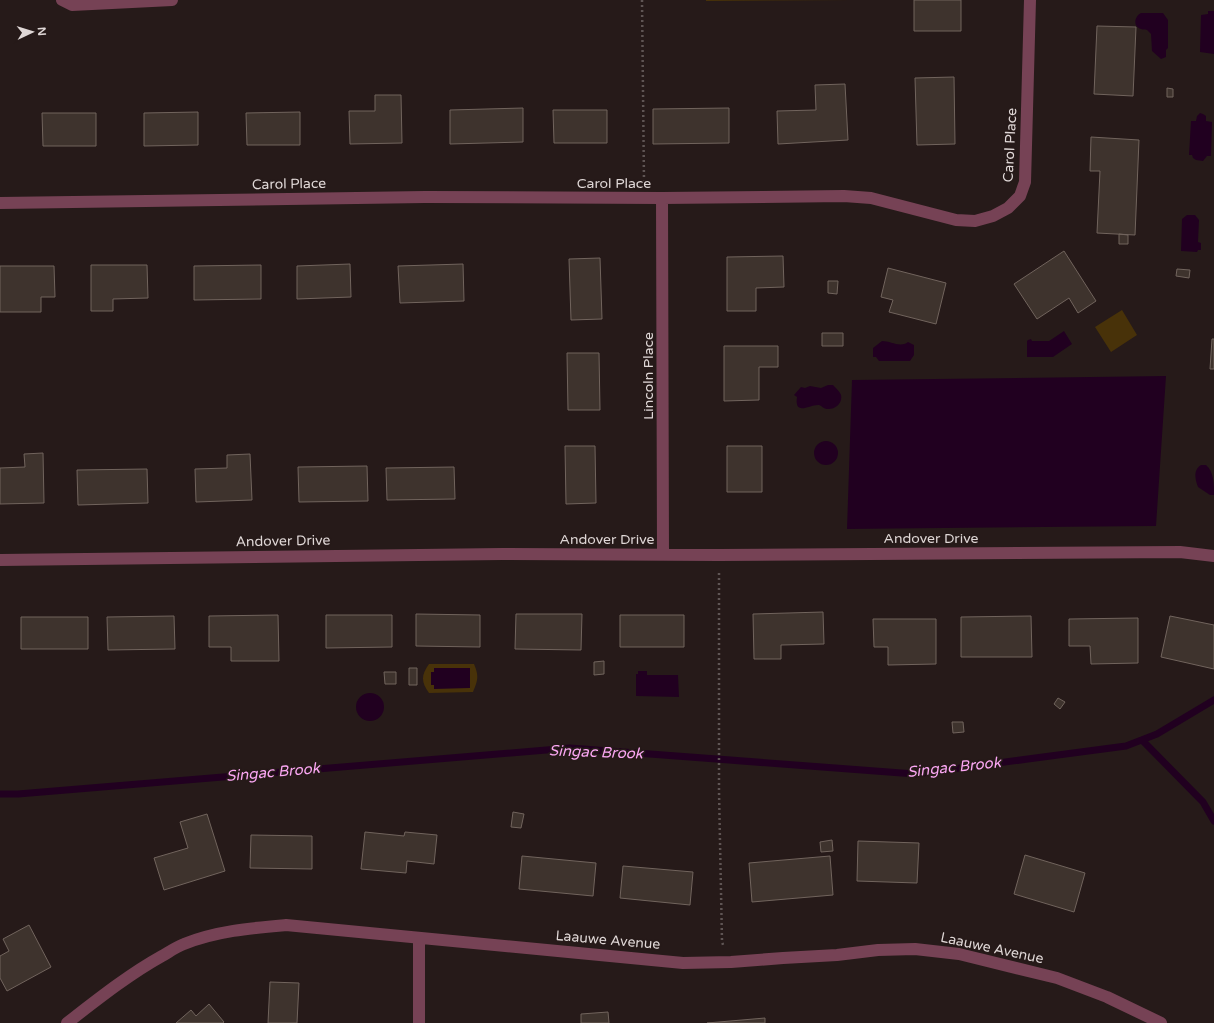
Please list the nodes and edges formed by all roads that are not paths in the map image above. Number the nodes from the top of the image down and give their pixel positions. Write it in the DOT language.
graph roads {
  1 [pos="62,0"];
  2 [pos="172,0"];
  3 [pos="1030,0"];
  4 [pos="662,198"];
  5 [pos="0,203"];
  6 [pos="663,554"];
  7 [pos="1214,556"];
  8 [pos="0,560"];
  9 [pos="419,939"];
  10 [pos="71,1021"];
  11 [pos="419,1023"];
  12 [pos="1161,1023"];
  1 -- 2 [label="street"];
  3 -- 4 [label="street, Carol Place"];
  4 -- 5 [label="street, Carol Place"];
  4 -- 6 [label="street, Lincoln Place"];
  6 -- 7 [label="street, Andover Drive"];
  6 -- 8 [label="street, Andover Drive"];
  9 -- 10 [label="street, Laauwe Avenue"];
  9 -- 11 [label="street"];
  9 -- 12 [label="street, Laauwe Avenue"];
}
